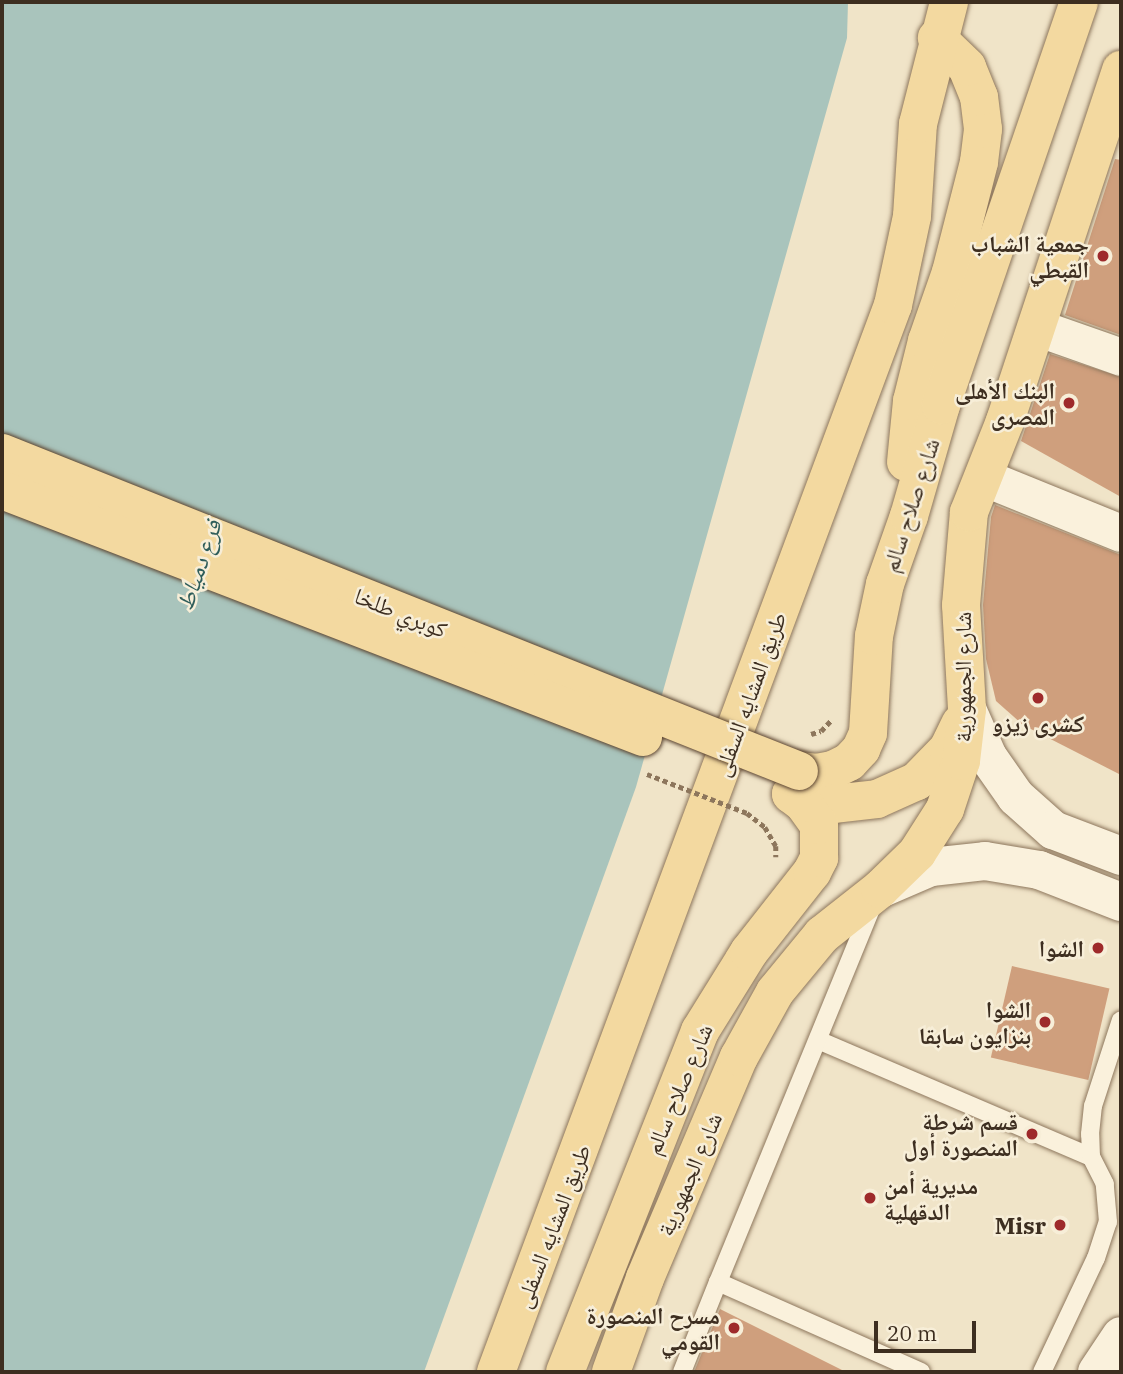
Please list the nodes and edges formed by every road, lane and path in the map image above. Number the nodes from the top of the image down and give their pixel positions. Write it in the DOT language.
graph roads {
  1 [pos="949,2"];
  2 [pos="1079,2"];
  3 [pos="937,38"];
  4 [pos="1121,70"];
  5 [pos="1036,327"];
  6 [pos="1121,357"];
  7 [pos="2,453"];
  8 [pos="983,477"];
  9 [pos="2,491"];
  10 [pos="909,516"];
  11 [pos="1121,533"];
  12 [pos="967,709"];
  13 [pos="795,782"];
  14 [pos="1053,830"];
  15 [pos="1121,856"];
  16 [pos="1039,870"];
  17 [pos="880,889"];
  18 [pos="1121,902"];
  19 [pos="1121,1020"];
  20 [pos="818,1040"];
  21 [pos="1091,1157"];
  22 [pos="718,1282"];
  23 [pos="1121,1336"];
  24 [pos="496,1372"];
  25 [pos="565,1372"];
  26 [pos="611,1372"];
  27 [pos="682,1372"];
  28 [pos="921,1372"];
  29 [pos="1042,1372"];
  30 [pos="1097,1372"];
  1 -- 3 [label="main road, طريق المشايه السفلى"];
  2 -- 10 [label="main road, شارع صلاح سالم"];
  3 -- 10 [label="main road"];
  3 -- 24 [label="main road, طريق المشايه السفلى"];
  4 -- 5 [label="main road, شارع الجمهورية"];
  5 -- 6 [label="street"];
  5 -- 8 [label="main road, شارع الجمهورية"];
  7 -- 13 [label="main road, كوبري طلخا, bridge"];
  8 -- 11 [label="street"];
  8 -- 12 [label="main road, شارع الجمهورية"];
  9 -- 13 [label="main road, كوبري طلخا, bridge"];
  10 -- 13 [label="main road, شارع صلاح سالم"];
  12 -- 13 [label="main road"];
  12 -- 14 [label="main road"];
  12 -- 17 [label="main road, شارع الجمهورية"];
  13 -- 25 [label="main road, شارع صلاح سالم"];
  14 -- 15 [label="main road"];
  14 -- 16 [label="main road"];
  16 -- 17 [label="main road"];
  16 -- 18 [label="main road"];
  17 -- 20 [label="lane"];
  17 -- 26 [label="main road, شارع الجمهورية"];
  19 -- 21 [label="lane"];
  20 -- 21 [label="lane"];
  20 -- 22 [label="lane"];
  21 -- 29 [label="lane"];
  22 -- 27 [label="lane"];
  22 -- 28 [label="lane"];
  23 -- 30 [label="main road"];
}
